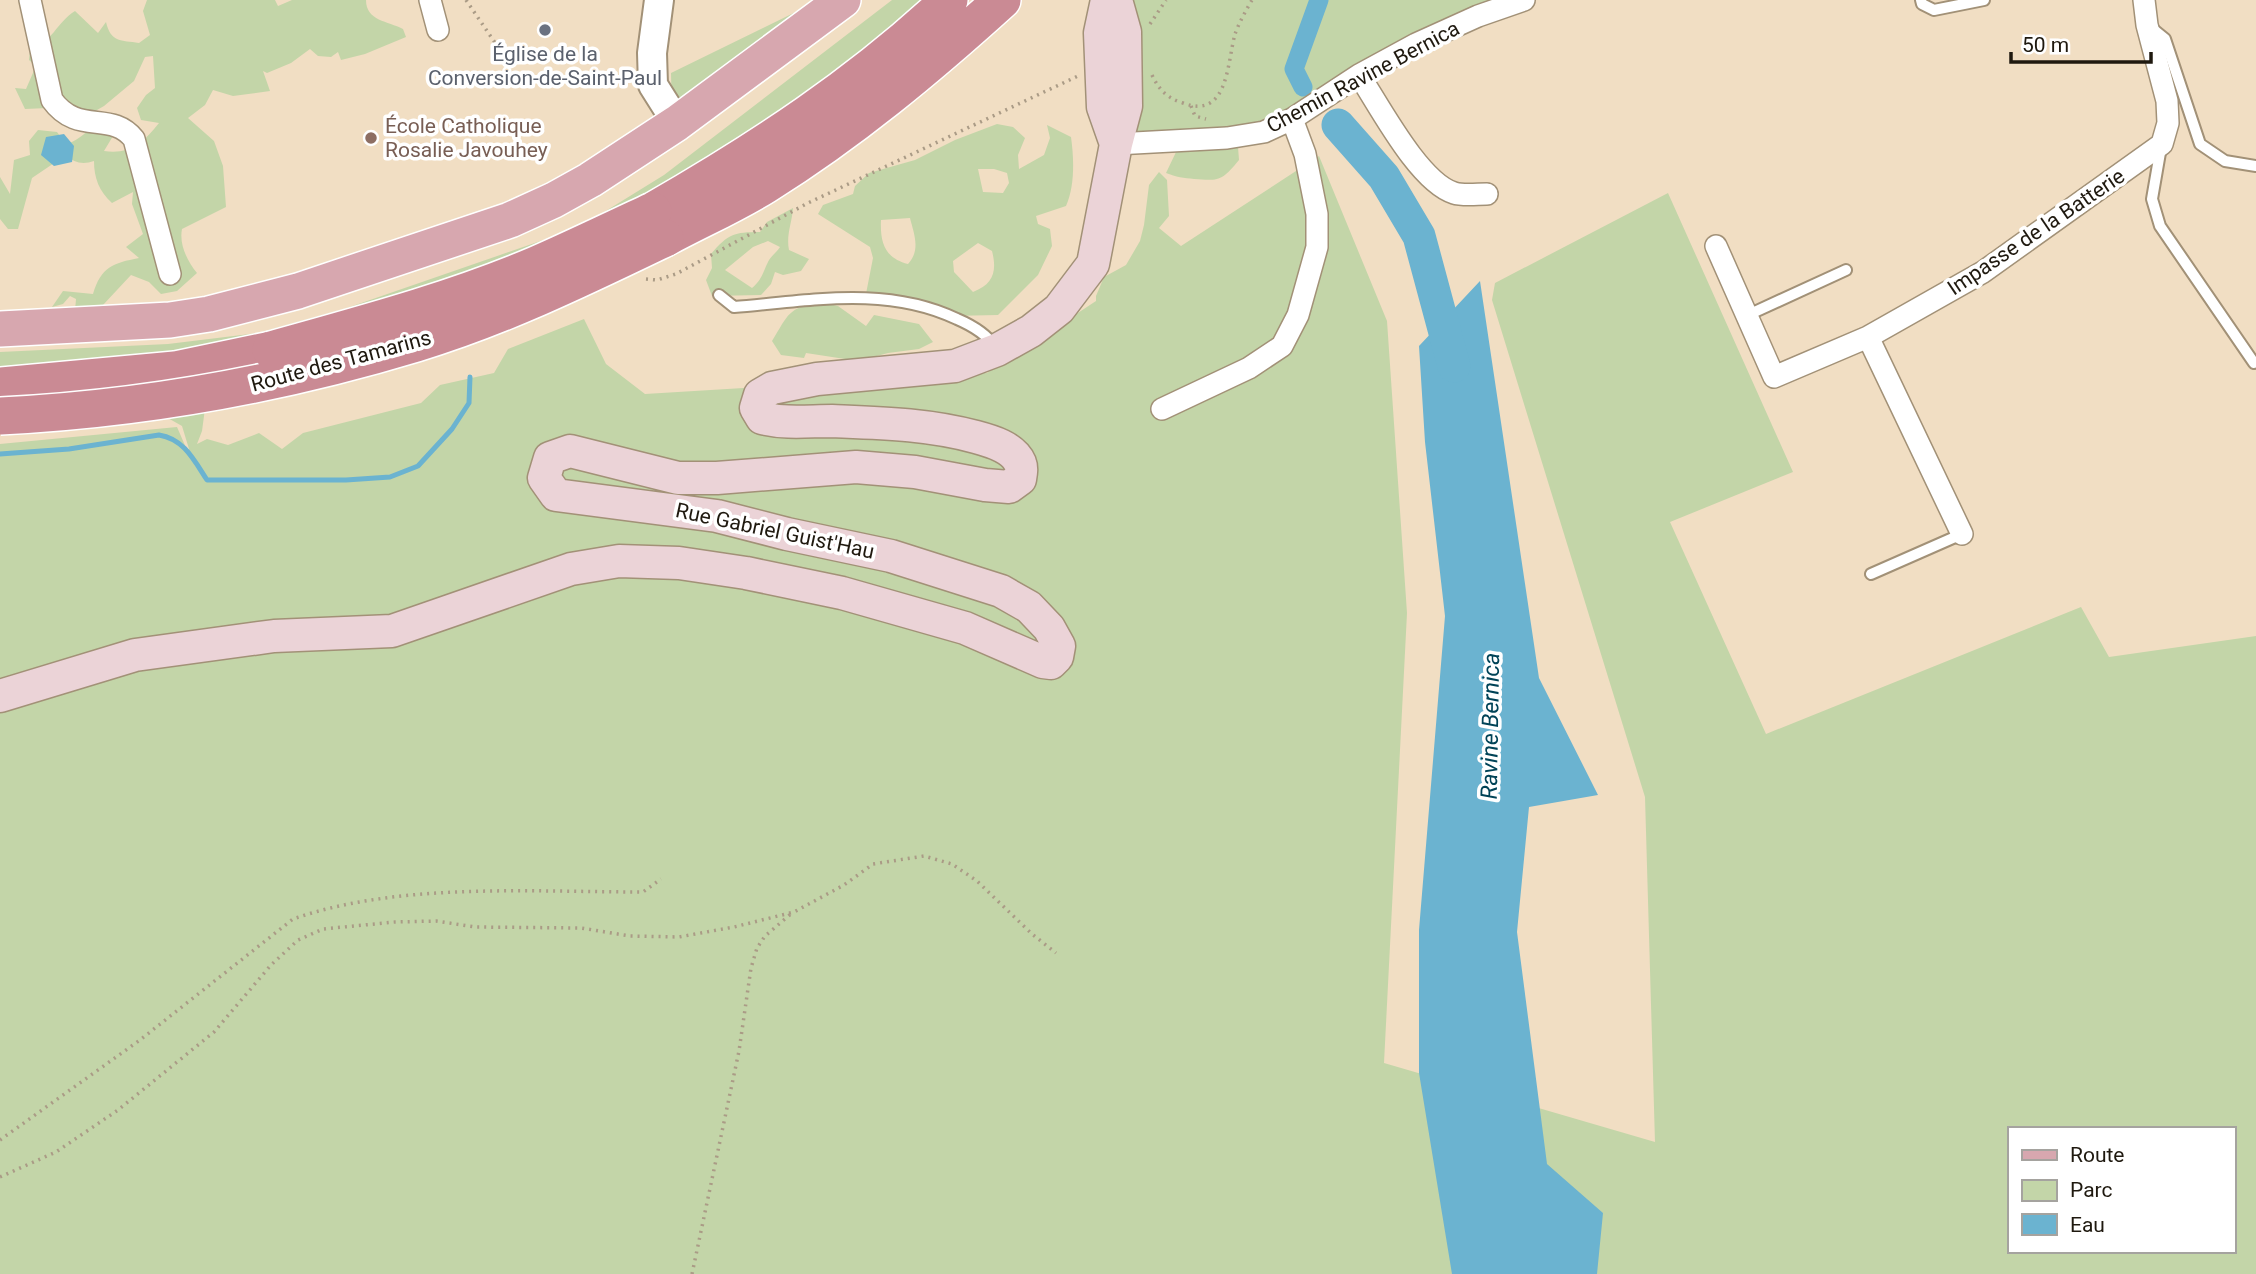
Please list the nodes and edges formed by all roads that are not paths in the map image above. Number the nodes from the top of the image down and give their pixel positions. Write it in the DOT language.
graph roads {
  1 [pos="30,0"];
  2 [pos="430,0"];
  3 [pos="659,0"];
  4 [pos="843,0"];
  5 [pos="949,0"];
  6 [pos="1002,0"];
  7 [pos="1107,0"];
  8 [pos="1116,0"];
  9 [pos="1524,0"];
  10 [pos="1921,0"];
  11 [pos="1984,0"];
  12 [pos="2144,0"];
  13 [pos="2147,24"];
  14 [pos="438,30"];
  15 [pos="1359,75"];
  16 [pos="1292,119"];
  17 [pos="674,120"];
  18 [pos="1116,144"];
  19 [pos="2162,144"];
  20 [pos="2256,166"];
  21 [pos="1487,194"];
  22 [pos="659,224"];
  23 [pos="1716,246"];
  24 [pos="1846,271"];
  25 [pos="170,274"];
  26 [pos="719,295"];
  27 [pos="1748,314"];
  28 [pos="0,329"];
  29 [pos="1868,337"];
  30 [pos="997,350"];
  31 [pos="2254,363"];
  32 [pos="0,386"];
  33 [pos="1162,409"];
  34 [pos="0,416"];
  35 [pos="1962,534"];
  36 [pos="1871,574"];
  37 [pos="0,696"];
  1 -- 25 [label="street"];
  2 -- 14 [label="street"];
  3 -- 17 [label="street"];
  4 -- 17 [label="main road"];
  5 -- 22 [label="highway"];
  6 -- 22 [label="highway"];
  7 -- 18 [label="main road"];
  8 -- 18 [label="main road, Rue Gabriel Guist'Hau"];
  9 -- 15 [label="street, Chemin Ravine Bernica"];
  10 -- 11 [label="lane"];
  12 -- 13 [label="street"];
  13 -- 19 [label="street"];
  13 -- 20 [label="lane"];
  15 -- 16 [label="street, Chemin Ravine Bernica"];
  15 -- 21 [label="street"];
  16 -- 18 [label="street, Chemin Ravine Bernica"];
  16 -- 33 [label="street"];
  17 -- 28 [label="main road"];
  18 -- 30 [label="main road, Rue Gabriel Guist'Hau"];
  19 -- 29 [label="street, Impasse de la Batterie"];
  19 -- 31 [label="lane"];
  22 -- 32 [label="highway, Route des Tamarins, bridge"];
  22 -- 34 [label="highway, Route des Tamarins, bridge"];
  23 -- 27 [label="street"];
  24 -- 27 [label="lane"];
  26 -- 30 [label="lane"];
  27 -- 29 [label="street, Impasse de la Batterie"];
  29 -- 35 [label="street"];
  30 -- 37 [label="main road, Rue Gabriel Guist'Hau"];
  35 -- 36 [label="lane"];
}
